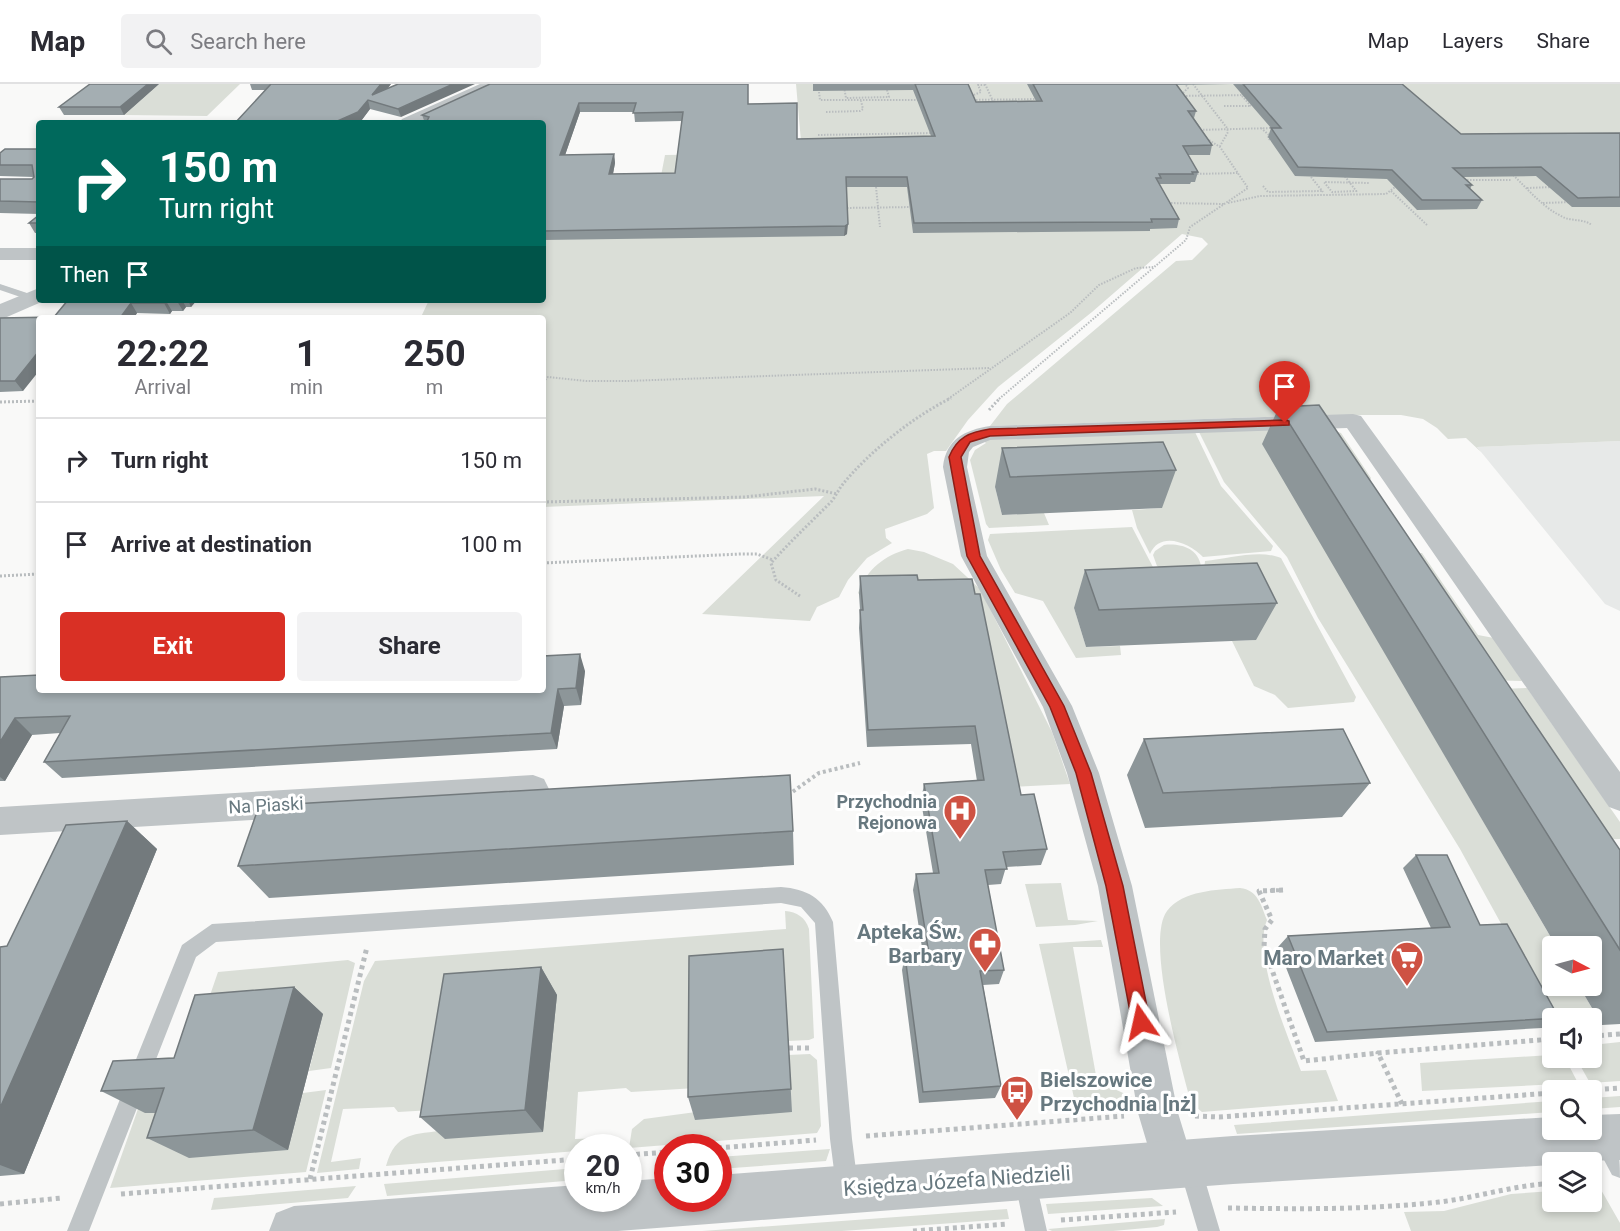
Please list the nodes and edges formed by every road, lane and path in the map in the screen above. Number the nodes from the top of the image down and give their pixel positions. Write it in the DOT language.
graph roads {
  1 [pos="493,84"];
  2 [pos="1185,84"];
  3 [pos="1193,84"];
  4 [pos="986,85"];
  5 [pos="1244,87"];
  6 [pos="853,88"];
  7 [pos="865,88"];
  8 [pos="887,90"];
  9 [pos="819,92"];
  10 [pos="1183,93"];
  11 [pos="1242,95"];
  12 [pos="1179,96"];
  13 [pos="1202,96"];
  14 [pos="962,98"];
  15 [pos="867,99"];
  16 [pos="993,99"];
  17 [pos="926,100"];
  18 [pos="861,101"];
  19 [pos="1044,103"];
  20 [pos="1224,106"];
  21 [pos="997,110"];
  22 [pos="826,112"];
  23 [pos="415,120"];
  24 [pos="1267,123"];
  25 [pos="1191,125"];
  26 [pos="1227,128"];
  27 [pos="1260,128"];
  28 [pos="1271,128"];
  29 [pos="1282,128"];
  30 [pos="1195,130"];
  31 [pos="938,133"];
  32 [pos="818,135"];
  33 [pos="1271,141"];
  34 [pos="1220,147"];
  35 [pos="1504,167"];
  36 [pos="1238,173"];
  37 [pos="1339,173"];
  38 [pos="1187,174"];
  39 [pos="1472,174"];
  40 [pos="1311,177"];
  41 [pos="1459,180"];
  42 [pos="1478,180"];
  43 [pos="1511,180"];
  44 [pos="1349,182"];
  45 [pos="1369,183"];
  46 [pos="1400,183"];
  47 [pos="1263,186"];
  48 [pos="876,187"];
  49 [pos="1554,187"];
  50 [pos="1527,188"];
  51 [pos="1322,191"];
  52 [pos="1357,191"];
  53 [pos="1391,191"];
  54 [pos="1325,195"];
  55 [pos="1360,195"];
  56 [pos="1574,202"];
  57 [pos="1165,203"];
  58 [pos="1543,203"];
  59 [pos="1224,204"];
  60 [pos="878,207"];
  61 [pos="918,207"];
  62 [pos="839,208"];
  63 [pos="1213,212"];
  64 [pos="1427,225"];
  65 [pos="1592,225"];
  66 [pos="880,227"];
  67 [pos="0,254"];
  68 [pos="36,254"];
  69 [pos="1154,267"];
  70 [pos="0,287"];
  71 [pos="35,296"];
  72 [pos="0,313"];
  73 [pos="990,368"];
  74 [pos="546,379"];
  75 [pos="36,401"];
  76 [pos="0,402"];
  77 [pos="976,435"];
  78 [pos="837,494"];
  79 [pos="546,502"];
  80 [pos="773,560"];
  81 [pos="546,563"];
  82 [pos="0,576"];
  83 [pos="36,576"];
  84 [pos="800,596"];
  85 [pos="533,789"];
  86 [pos="1620,797"];
  87 [pos="0,821"];
  88 [pos="1283,890"];
  89 [pos="374,921"];
  90 [pos="1620,1034"];
  91 [pos="1602,1035"];
  92 [pos="1542,1040"];
  93 [pos="820,1047"];
  94 [pos="789,1048"];
  95 [pos="1378,1053"];
  96 [pos="1620,1088"];
  97 [pos="1602,1089"];
  98 [pos="1542,1094"];
  99 [pos="1402,1104"];
  100 [pos="1158,1113"];
  101 [pos="841,1139"];
  102 [pos="732,1147"];
  103 [pos="1614,1147"];
  104 [pos="564,1160"];
  105 [pos="1181,1165"];
  106 [pos="1024,1176"];
  107 [pos="310,1179"];
  108 [pos="1542,1185"];
  109 [pos="847,1189"];
  110 [pos="94,1196"];
  111 [pos="0,1204"];
  112 [pos="1205,1221"];
  113 [pos="1035,1227"];
  114 [pos="78,1231"];
  115 [pos="294,1231"];
  116 [pos="913,1231"];
  1 -- 23 [label="street"];
  2 -- 10 [label="path"];
  3 -- 13 [label="path"];
  4 -- 14 [label="path"];
  4 -- 16 [label="path"];
  5 -- 11 [label="path"];
  6 -- 15 [label="path"];
  7 -- 15 [label="path"];
  8 -- 15 [label="path"];
  9 -- 18 [label="path"];
  11 -- 13 [label="path"];
  11 -- 20 [label="path"];
  12 -- 13 [label="path"];
  13 -- 26 [label="path"];
  14 -- 16 [label="path"];
  15 -- 17 [label="path"];
  15 -- 18 [label="path"];
  16 -- 19 [label="path"];
  16 -- 21 [label="path"];
  18 -- 22 [label="path"];
  24 -- 28 [label="path"];
  25 -- 30 [label="path"];
  26 -- 27 [label="path"];
  26 -- 30 [label="path"];
  26 -- 34 [label="path"];
  27 -- 28 [label="path"];
  27 -- 33 [label="path"];
  28 -- 29 [label="path"];
  30 -- 34 [label="path"];
  31 -- 32 [label="path"];
  34 -- 36 [label="path"];
  35 -- 50 [label="path"];
  36 -- 38 [label="path"];
  36 -- 59 [label="path"];
  37 -- 44 [label="path"];
  39 -- 42 [label="path"];
  40 -- 51 [label="path"];
  41 -- 42 [label="path"];
  42 -- 43 [label="path"];
  44 -- 45 [label="path"];
  44 -- 52 [label="path"];
  44 -- 52 [label="path"];
  46 -- 53 [label="path"];
  47 -- 51 [label="path"];
  48 -- 60 [label="path"];
  49 -- 50 [label="path"];
  50 -- 58 [label="path"];
  51 -- 54 [label="path"];
  52 -- 55 [label="path"];
  53 -- 55 [label="path"];
  53 -- 64 [label="path"];
  54 -- 55 [label="path"];
  54 -- 63 [label="path"];
  56 -- 58 [label="path"];
  57 -- 59 [label="path"];
  58 -- 65 [label="path"];
  59 -- 63 [label="path"];
  60 -- 61 [label="path"];
  60 -- 62 [label="path"];
  60 -- 66 [label="path"];
  63 -- 69 [label="path"];
  67 -- 68 [label="street"];
  69 -- 73 [label="path"];
  69 -- 77 [label="path"];
  70 -- 71 [label="lane"];
  71 -- 72 [label="street"];
  73 -- 74 [label="path"];
  73 -- 78 [label="path"];
  75 -- 76 [label="path"];
  77 -- 86 [label="street"];
  77 -- 100 [label="street"];
  78 -- 79 [label="path"];
  78 -- 80 [label="path"];
  80 -- 81 [label="path"];
  80 -- 84 [label="path"];
  82 -- 83 [label="path"];
  85 -- 87 [label="street, Na Piaski"];
  88 -- 95 [label="path"];
  89 -- 101 [label="lane"];
  89 -- 107 [label="path"];
  89 -- 110 [label="lane"];
  90 -- 91 [label="path"];
  92 -- 95 [label="path"];
  93 -- 94 [label="path"];
  95 -- 99 [label="path"];
  96 -- 97 [label="path"];
  98 -- 99 [label="path"];
  99 -- 100 [label="path"];
  100 -- 101 [label="path"];
  100 -- 105 [label="street"];
  101 -- 102 [label="path"];
  101 -- 109 [label="lane"];
  103 -- 105 [label="street, Księdza Józefa Niedzieli"];
  104 -- 107 [label="path"];
  105 -- 106 [label="street, Księdza Józefa Niedzieli"];
  105 -- 112 [label="lane"];
  106 -- 109 [label="street, Księdza Józefa Niedzieli"];
  106 -- 113 [label="lane"];
  107 -- 110 [label="path"];
  108 -- 112 [label="path"];
  109 -- 115 [label="street, Księdza Józefa Niedzieli"];
  110 -- 111 [label="path"];
  110 -- 114 [label="lane"];
  112 -- 113 [label="path"];
  113 -- 116 [label="path"];
}
